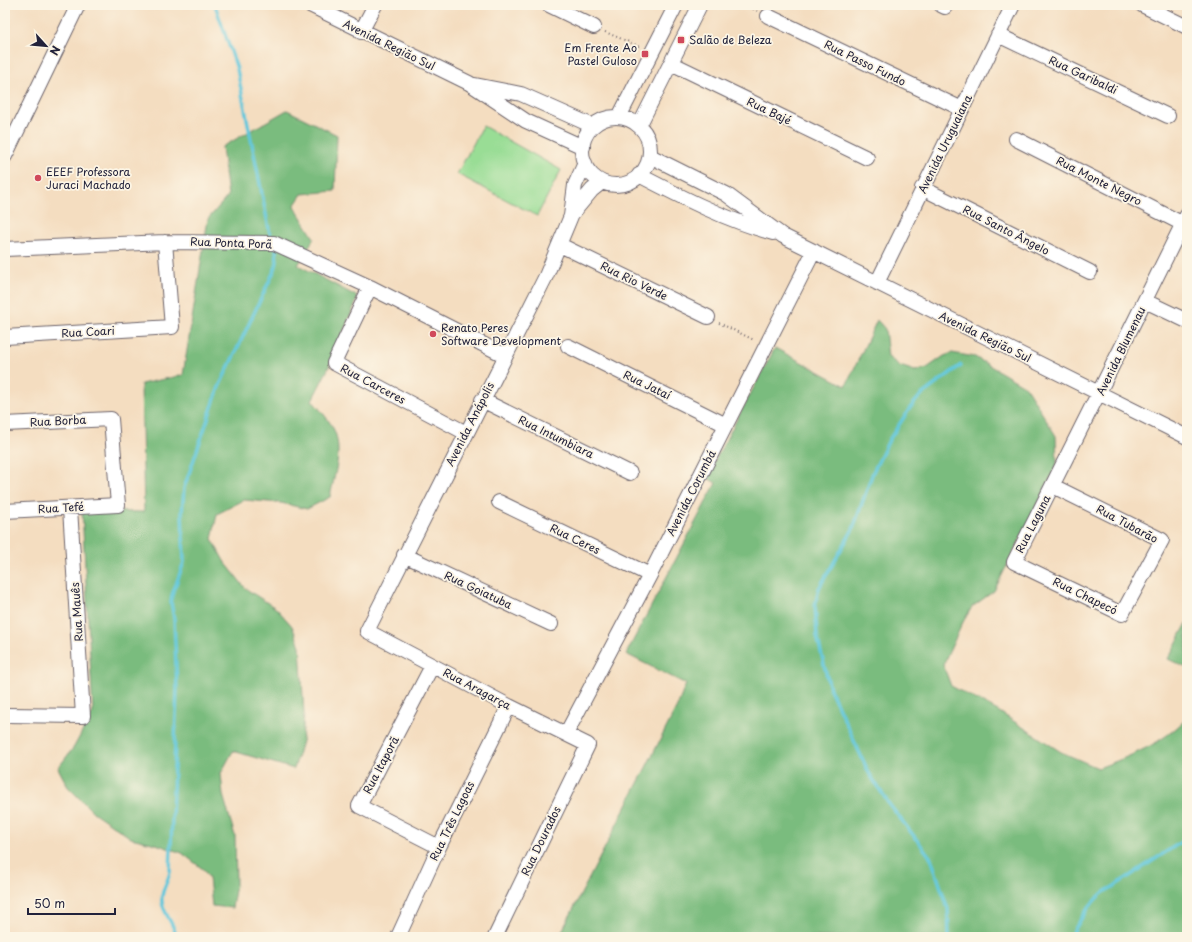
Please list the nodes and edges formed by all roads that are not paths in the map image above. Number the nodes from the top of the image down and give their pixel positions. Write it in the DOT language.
graph roads {
  1 [pos="78,5"];
  2 [pos="310,5"];
  3 [pos="375,5"];
  4 [pos="549,5"];
  5 [pos="676,5"];
  6 [pos="700,5"];
  7 [pos="1013,5"];
  8 [pos="1142,5"];
  9 [pos="768,16"];
  10 [pos="594,27"];
  11 [pos="1187,27"];
  12 [pos="362,32"];
  13 [pos="998,35"];
  14 [pos="671,63"];
  15 [pos="469,83"];
  16 [pos="962,109"];
  17 [pos="1168,116"];
  18 [pos="619,117"];
  19 [pos="593,126"];
  20 [pos="639,126"];
  21 [pos="1016,139"];
  22 [pos="583,147"];
  23 [pos="5,156"];
  24 [pos="650,156"];
  25 [pos="867,158"];
  26 [pos="585,163"];
  27 [pos="640,175"];
  28 [pos="602,182"];
  29 [pos="922,188"];
  30 [pos="571,216"];
  31 [pos="1186,222"];
  32 [pos="783,236"];
  33 [pos="165,242"];
  34 [pos="560,245"];
  35 [pos="5,249"];
  36 [pos="814,252"];
  37 [pos="1090,272"];
  38 [pos="877,283"];
  39 [pos="370,287"];
  40 [pos="1145,301"];
  41 [pos="708,317"];
  42 [pos="1187,322"];
  43 [pos="5,337"];
  44 [pos="568,346"];
  45 [pos="504,355"];
  46 [pos="1100,394"];
  47 [pos="482,400"];
  48 [pos="5,424"];
  49 [pos="726,425"];
  50 [pos="466,433"];
  51 [pos="1187,437"];
  52 [pos="630,472"];
  53 [pos="1053,486"];
  54 [pos="499,502"];
  55 [pos="118,505"];
  56 [pos="70,508"];
  57 [pos="5,511"];
  58 [pos="404,555"];
  59 [pos="1014,562"];
  60 [pos="650,575"];
  61 [pos="1141,582"];
  62 [pos="552,624"];
  63 [pos="367,631"];
  64 [pos="432,666"];
  65 [pos="509,706"];
  66 [pos="5,715"];
  67 [pos="566,734"];
  68 [pos="588,745"];
  69 [pos="439,847"];
  70 [pos="398,937"];
  71 [pos="495,937"];
  1 -- 23 [label="street"];
  2 -- 12 [label="street, Avenida Região Sul"];
  3 -- 12 [label="street"];
  4 -- 10 [label="street"];
  5 -- 18 [label="street"];
  6 -- 14 [label="street"];
  7 -- 13 [label="street, Avenida Uruguaiana"];
  8 -- 11 [label="street"];
  9 -- 16 [label="street, Rua Passo Fundo"];
  12 -- 15 [label="street, Avenida Região Sul"];
  13 -- 16 [label="street, Avenida Uruguaiana"];
  13 -- 17 [label="street, Rua Garibaldi"];
  14 -- 20 [label="street"];
  14 -- 25 [label="street, Rua Bajé"];
  15 -- 19 [label="street, Avenida Região Sul"];
  15 -- 22 [label="street, Avenida Região Sul"];
  16 -- 29 [label="street, Avenida Uruguaiana"];
  18 -- 19 [label="street"];
  18 -- 20 [label="street"];
  19 -- 22 [label="street"];
  20 -- 24 [label="street"];
  21 -- 31 [label="street, Rua Monte Negro"];
  22 -- 26 [label="street"];
  24 -- 27 [label="street"];
  24 -- 32 [label="street, Avenida Região Sul"];
  26 -- 28 [label="street"];
  26 -- 30 [label="street, Avenida Anápolis"];
  27 -- 28 [label="street"];
  27 -- 32 [label="street, Avenida Região Sul"];
  28 -- 30 [label="street, Avenida Anápolis"];
  29 -- 37 [label="street, Rua Santo Ângelo"];
  29 -- 38 [label="street, Avenida Uruguaiana"];
  30 -- 34 [label="street, Avenida Anápolis"];
  31 -- 40 [label="street, Avenida Blumenau"];
  32 -- 36 [label="street, Avenida Região Sul"];
  33 -- 35 [label="street, Rua Ponta Porã"];
  33 -- 39 [label="street, Rua Ponta Porã"];
  33 -- 43 [label="street, Rua Coari"];
  34 -- 41 [label="street, Rua Rio Verde"];
  34 -- 45 [label="street, Avenida Anápolis"];
  36 -- 38 [label="street, Avenida Região Sul"];
  36 -- 49 [label="street, Avenida Corumbá"];
  38 -- 46 [label="street, Avenida Região Sul"];
  39 -- 45 [label="street, Rua Ponta Porã"];
  39 -- 50 [label="street, Rua Carceres"];
  40 -- 42 [label="street"];
  40 -- 46 [label="street, Avenida Blumenau"];
  44 -- 49 [label="street, Rua Jataí"];
  45 -- 47 [label="street, Avenida Anápolis"];
  46 -- 51 [label="street, Avenida Região Sul"];
  46 -- 53 [label="street, Avenida Blumenau"];
  47 -- 50 [label="street, Avenida Anápolis"];
  47 -- 52 [label="street, Rua Intumbiara"];
  48 -- 55 [label="street, Rua Borba"];
  49 -- 60 [label="street, Avenida Corumbá"];
  50 -- 58 [label="street, Avenida Anápolis"];
  53 -- 59 [label="street, Rua Laguna"];
  53 -- 61 [label="street, Rua Tubarão"];
  54 -- 60 [label="street, Rua Ceres"];
  55 -- 56 [label="street, Rua Tefé"];
  56 -- 57 [label="street, Rua Tefé"];
  56 -- 66 [label="street, Rua Mauês"];
  58 -- 62 [label="street, Rua Goiatuba"];
  58 -- 63 [label="street, Avenida Anápolis"];
  59 -- 61 [label="street, Rua Chapecó"];
  60 -- 67 [label="street, Avenida Corumbá"];
  63 -- 64 [label="street, Rua Aragarça"];
  64 -- 65 [label="street, Rua Aragarça"];
  64 -- 69 [label="street, Rua Itaporã"];
  65 -- 67 [label="street, Rua Aragarça"];
  65 -- 69 [label="street, Rua Três Lagoas"];
  67 -- 68 [label="street, Rua Aragarça"];
  68 -- 71 [label="street, Rua Dourados"];
  69 -- 70 [label="street, Rua Três Lagoas"];
}
